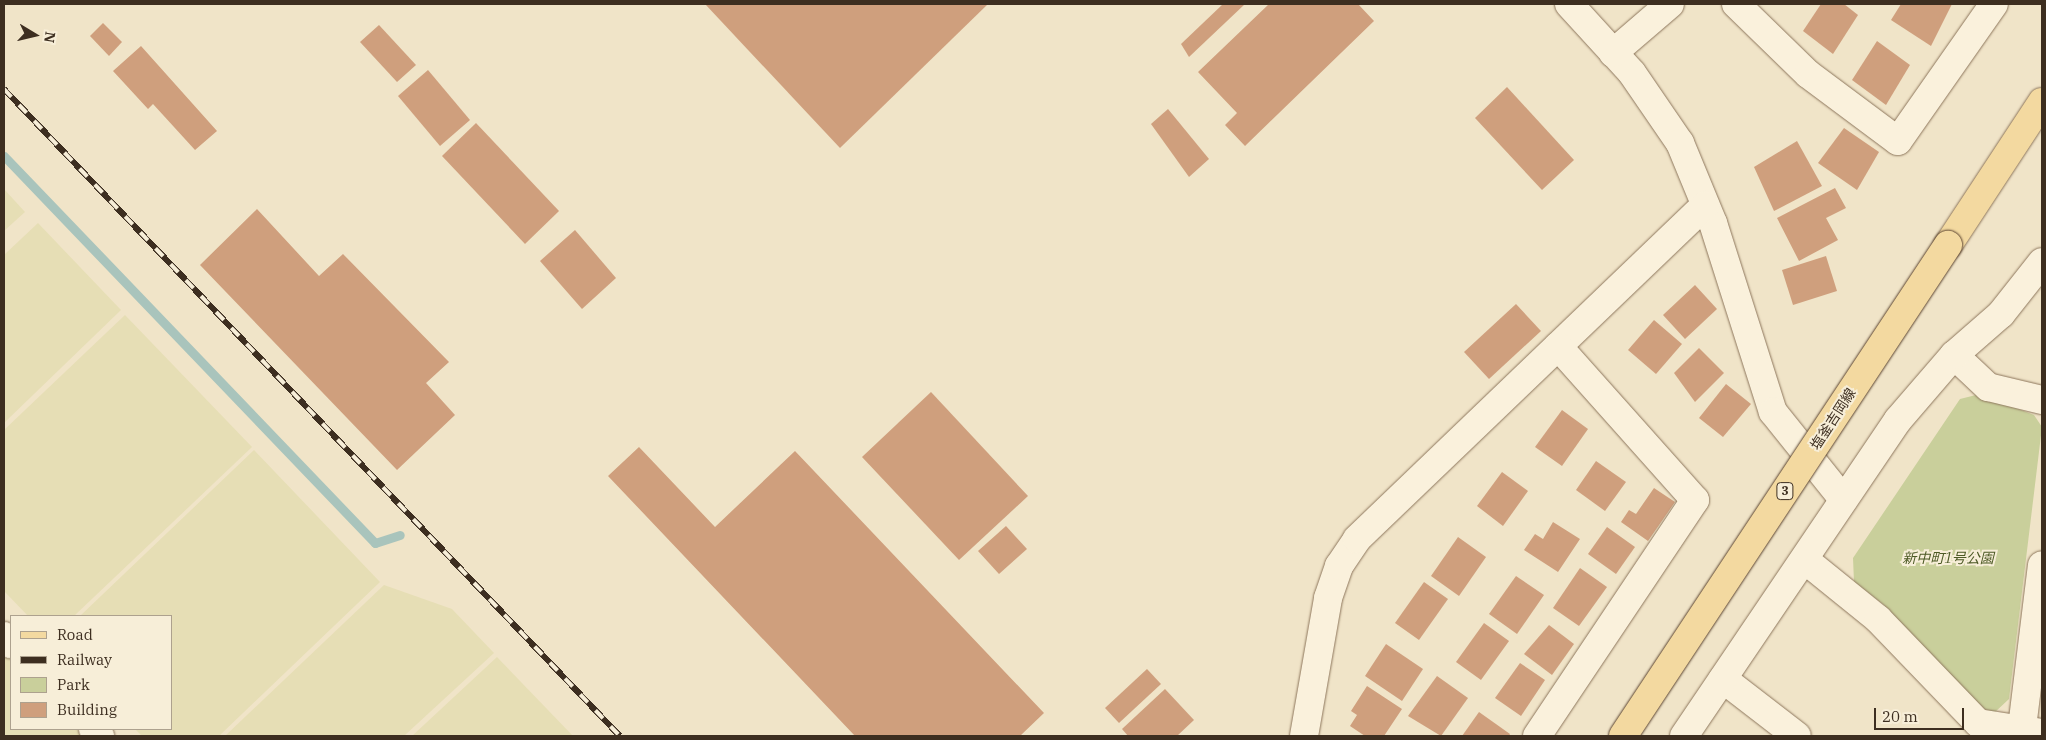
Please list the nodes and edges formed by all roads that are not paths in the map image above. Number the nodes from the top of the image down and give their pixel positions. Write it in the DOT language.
graph roads {
  1 [pos="1569,4"];
  2 [pos="1670,4"];
  3 [pos="1736,4"];
  4 [pos="1994,4"];
  5 [pos="1613,53"];
  6 [pos="2042,102"];
  7 [pos="1705,205"];
  8 [pos="2042,262"];
  9 [pos="1558,346"];
  10 [pos="1954,355"];
  11 [pos="2042,400"];
  12 [pos="1843,499"];
  13 [pos="1805,560"];
  14 [pos="2042,565"];
  15 [pos="1722,679"];
  16 [pos="2028,733"];
  17 [pos="1304,736"];
  18 [pos="1537,736"];
  19 [pos="1623,736"];
  20 [pos="1684,736"];
  21 [pos="1797,736"];
  1 -- 5 [label="street"];
  2 -- 5 [label="street"];
  3 -- 4 [label="street"];
  5 -- 7 [label="street"];
  6 -- 19 [label="main road, 塩釜吉岡線 / 3, bridge"];
  7 -- 9 [label="street"];
  7 -- 12 [label="street"];
  8 -- 10 [label="street"];
  9 -- 17 [label="street"];
  9 -- 18 [label="street"];
  10 -- 11 [label="street"];
  10 -- 12 [label="street"];
  12 -- 13 [label="street"];
  13 -- 15 [label="street"];
  13 -- 16 [label="street"];
  14 -- 16 [label="street"];
  15 -- 20 [label="street"];
  15 -- 21 [label="street"];
}
